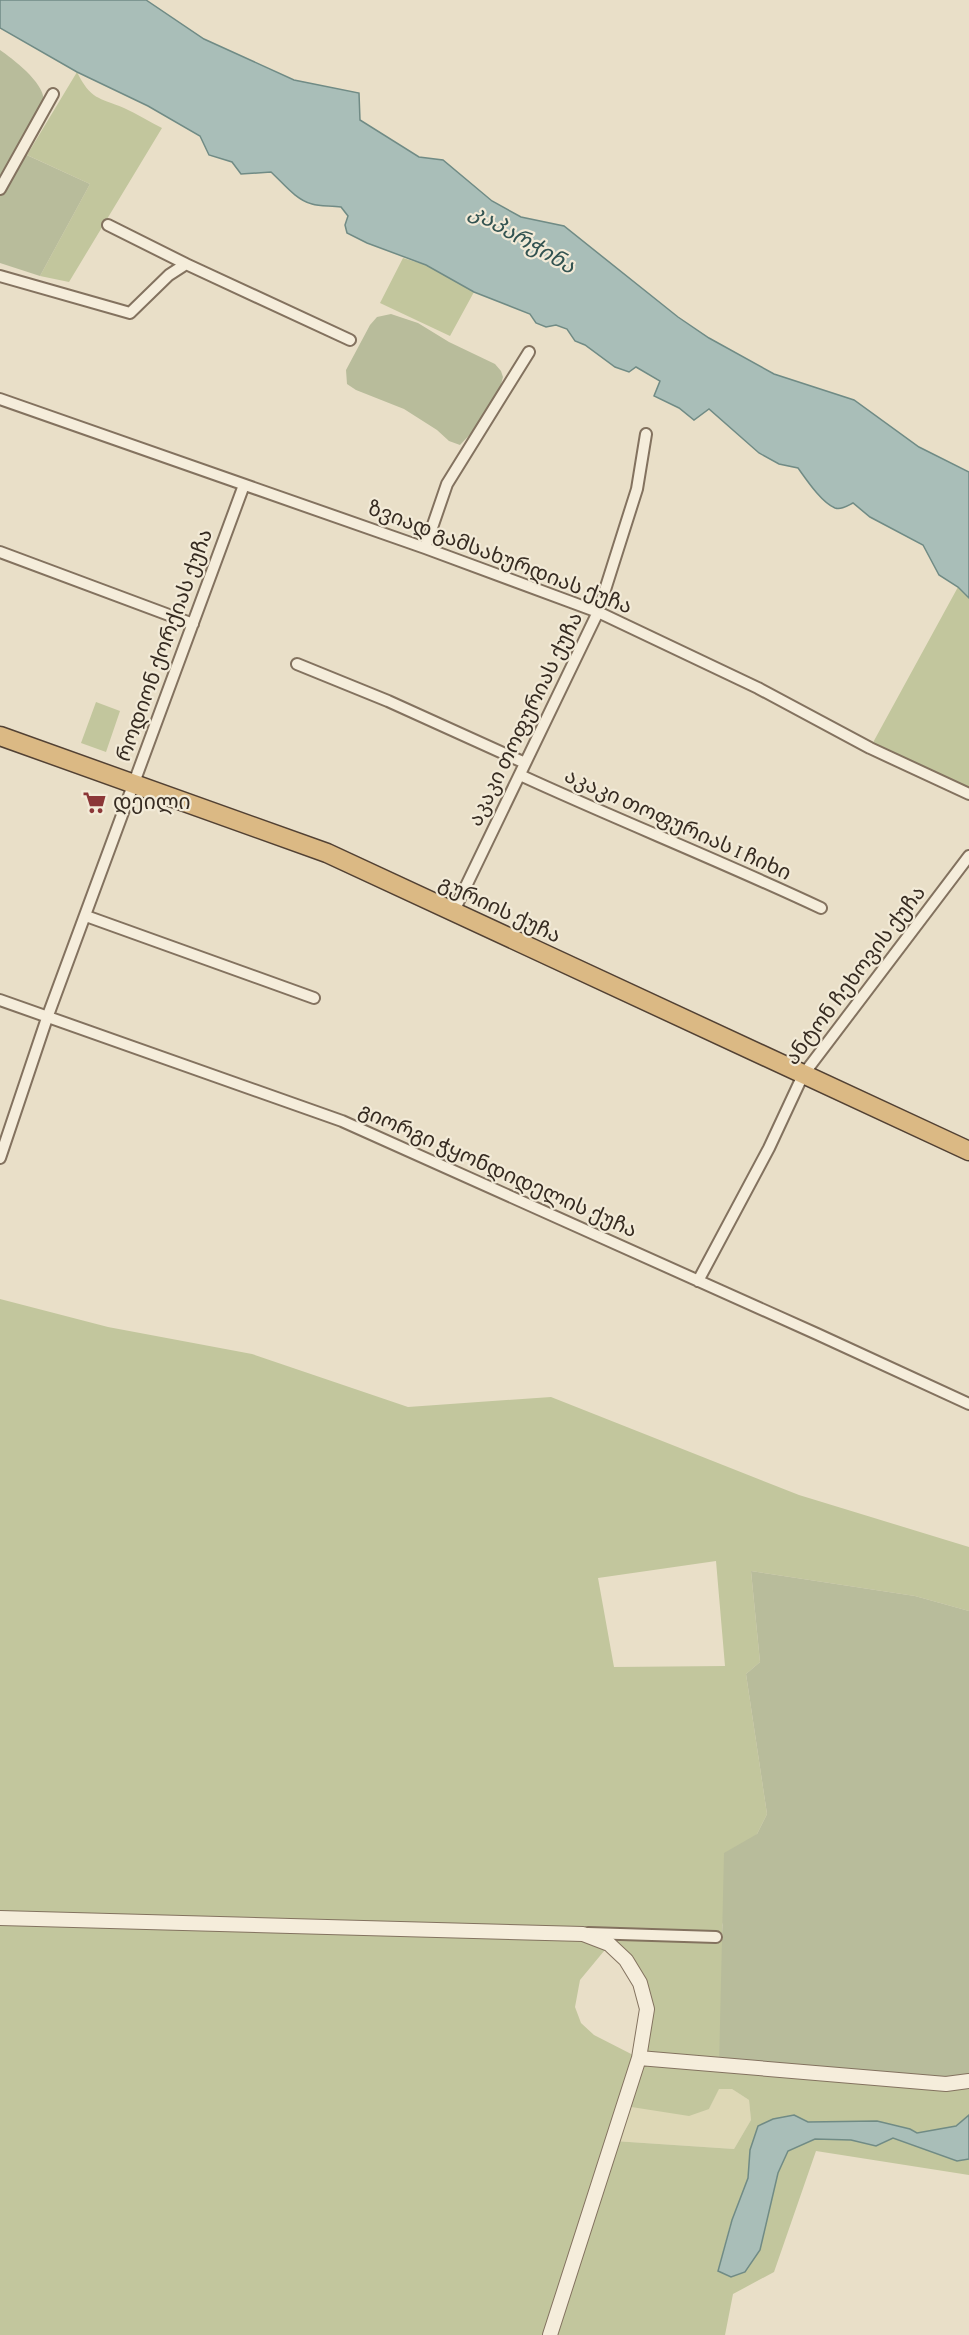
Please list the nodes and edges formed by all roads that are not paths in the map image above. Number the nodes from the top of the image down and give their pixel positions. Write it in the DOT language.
graph roads {
  1 [pos="53,94"];
  2 [pos="0,189"];
  3 [pos="108,225"];
  4 [pos="186,264"];
  5 [pos="0,276"];
  6 [pos="350,340"];
  7 [pos="529,352"];
  8 [pos="0,399"];
  9 [pos="646,434"];
  10 [pos="244,485"];
  11 [pos="425,548"];
  12 [pos="0,552"];
  13 [pos="598,612"];
  14 [pos="193,624"];
  15 [pos="297,664"];
  16 [pos="0,736"];
  17 [pos="525,763"];
  18 [pos="520,775"];
  19 [pos="134,784"];
  20 [pos="969,794"];
  21 [pos="969,856"];
  22 [pos="820,908"];
  23 [pos="453,913"];
  24 [pos="86,916"];
  25 [pos="314,998"];
  26 [pos="0,1000"];
  27 [pos="47,1017"];
  28 [pos="803,1075"];
  29 [pos="969,1151"];
  30 [pos="0,1158"];
  31 [pos="698,1281"];
  32 [pos="969,1404"];
  33 [pos="0,1918"];
  34 [pos="576,1933"];
  35 [pos="716,1937"];
  36 [pos="639,2058"];
  37 [pos="969,2081"];
  38 [pos="550,2335"];
  1 -- 2 [label="street"];
  3 -- 4 [label="street"];
  4 -- 5 [label="street"];
  4 -- 6 [label="street"];
  7 -- 11 [label="street"];
  8 -- 10 [label="street, ზვიად გამსახურდიას ქუჩა"];
  9 -- 13 [label="street, აკაკი თოფურიას ქუჩა"];
  10 -- 11 [label="street, ზვიად გამსახურდიას ქუჩა"];
  10 -- 14 [label="street, როდიონ ქორქიას ქუჩა"];
  11 -- 13 [label="street, ზვიად გამსახურდიას ქუჩა"];
  12 -- 14 [label="street"];
  13 -- 17 [label="street, აკაკი თოფურიას ქუჩა"];
  13 -- 20 [label="street, ზვიად გამსახურდიას ქუჩა"];
  14 -- 19 [label="street, როდიონ ქორქიას ქუჩა"];
  15 -- 17 [label="street"];
  16 -- 19 [label="highway, გურიის ქუჩა"];
  17 -- 18 [label="street, აკაკი თოფურიას ქუჩა"];
  18 -- 22 [label="street, აკაკი თოფურიას I ჩიხი"];
  18 -- 23 [label="street, აკაკი თოფურიას ქუჩა"];
  19 -- 23 [label="highway, გურიის ქუჩა"];
  19 -- 24 [label="street, როდიონ ქორქიას ქუჩა"];
  21 -- 28 [label="street, ანტონ ჩეხოვის ქუჩა"];
  23 -- 28 [label="highway, გურიის ქუჩა"];
  24 -- 25 [label="street"];
  24 -- 27 [label="street, როდიონ ქორქიას ქუჩა"];
  26 -- 27 [label="street, გიორგი ჭყონდიდელის ქუჩა"];
  27 -- 30 [label="street, როდიონ ქორქიას ქუჩა"];
  27 -- 31 [label="street, გიორგი ჭყონდიდელის ქუჩა"];
  28 -- 29 [label="highway, გურიის ქუჩა"];
  28 -- 31 [label="street, ანტონ ჩეხოვის ქუჩა"];
  31 -- 32 [label="street, გიორგი ჭყონდიდელის ქუჩა"];
  33 -- 34 [label="street"];
  34 -- 35 [label="street"];
  34 -- 36 [label="street"];
  36 -- 37 [label="street"];
  36 -- 38 [label="street"];
}
